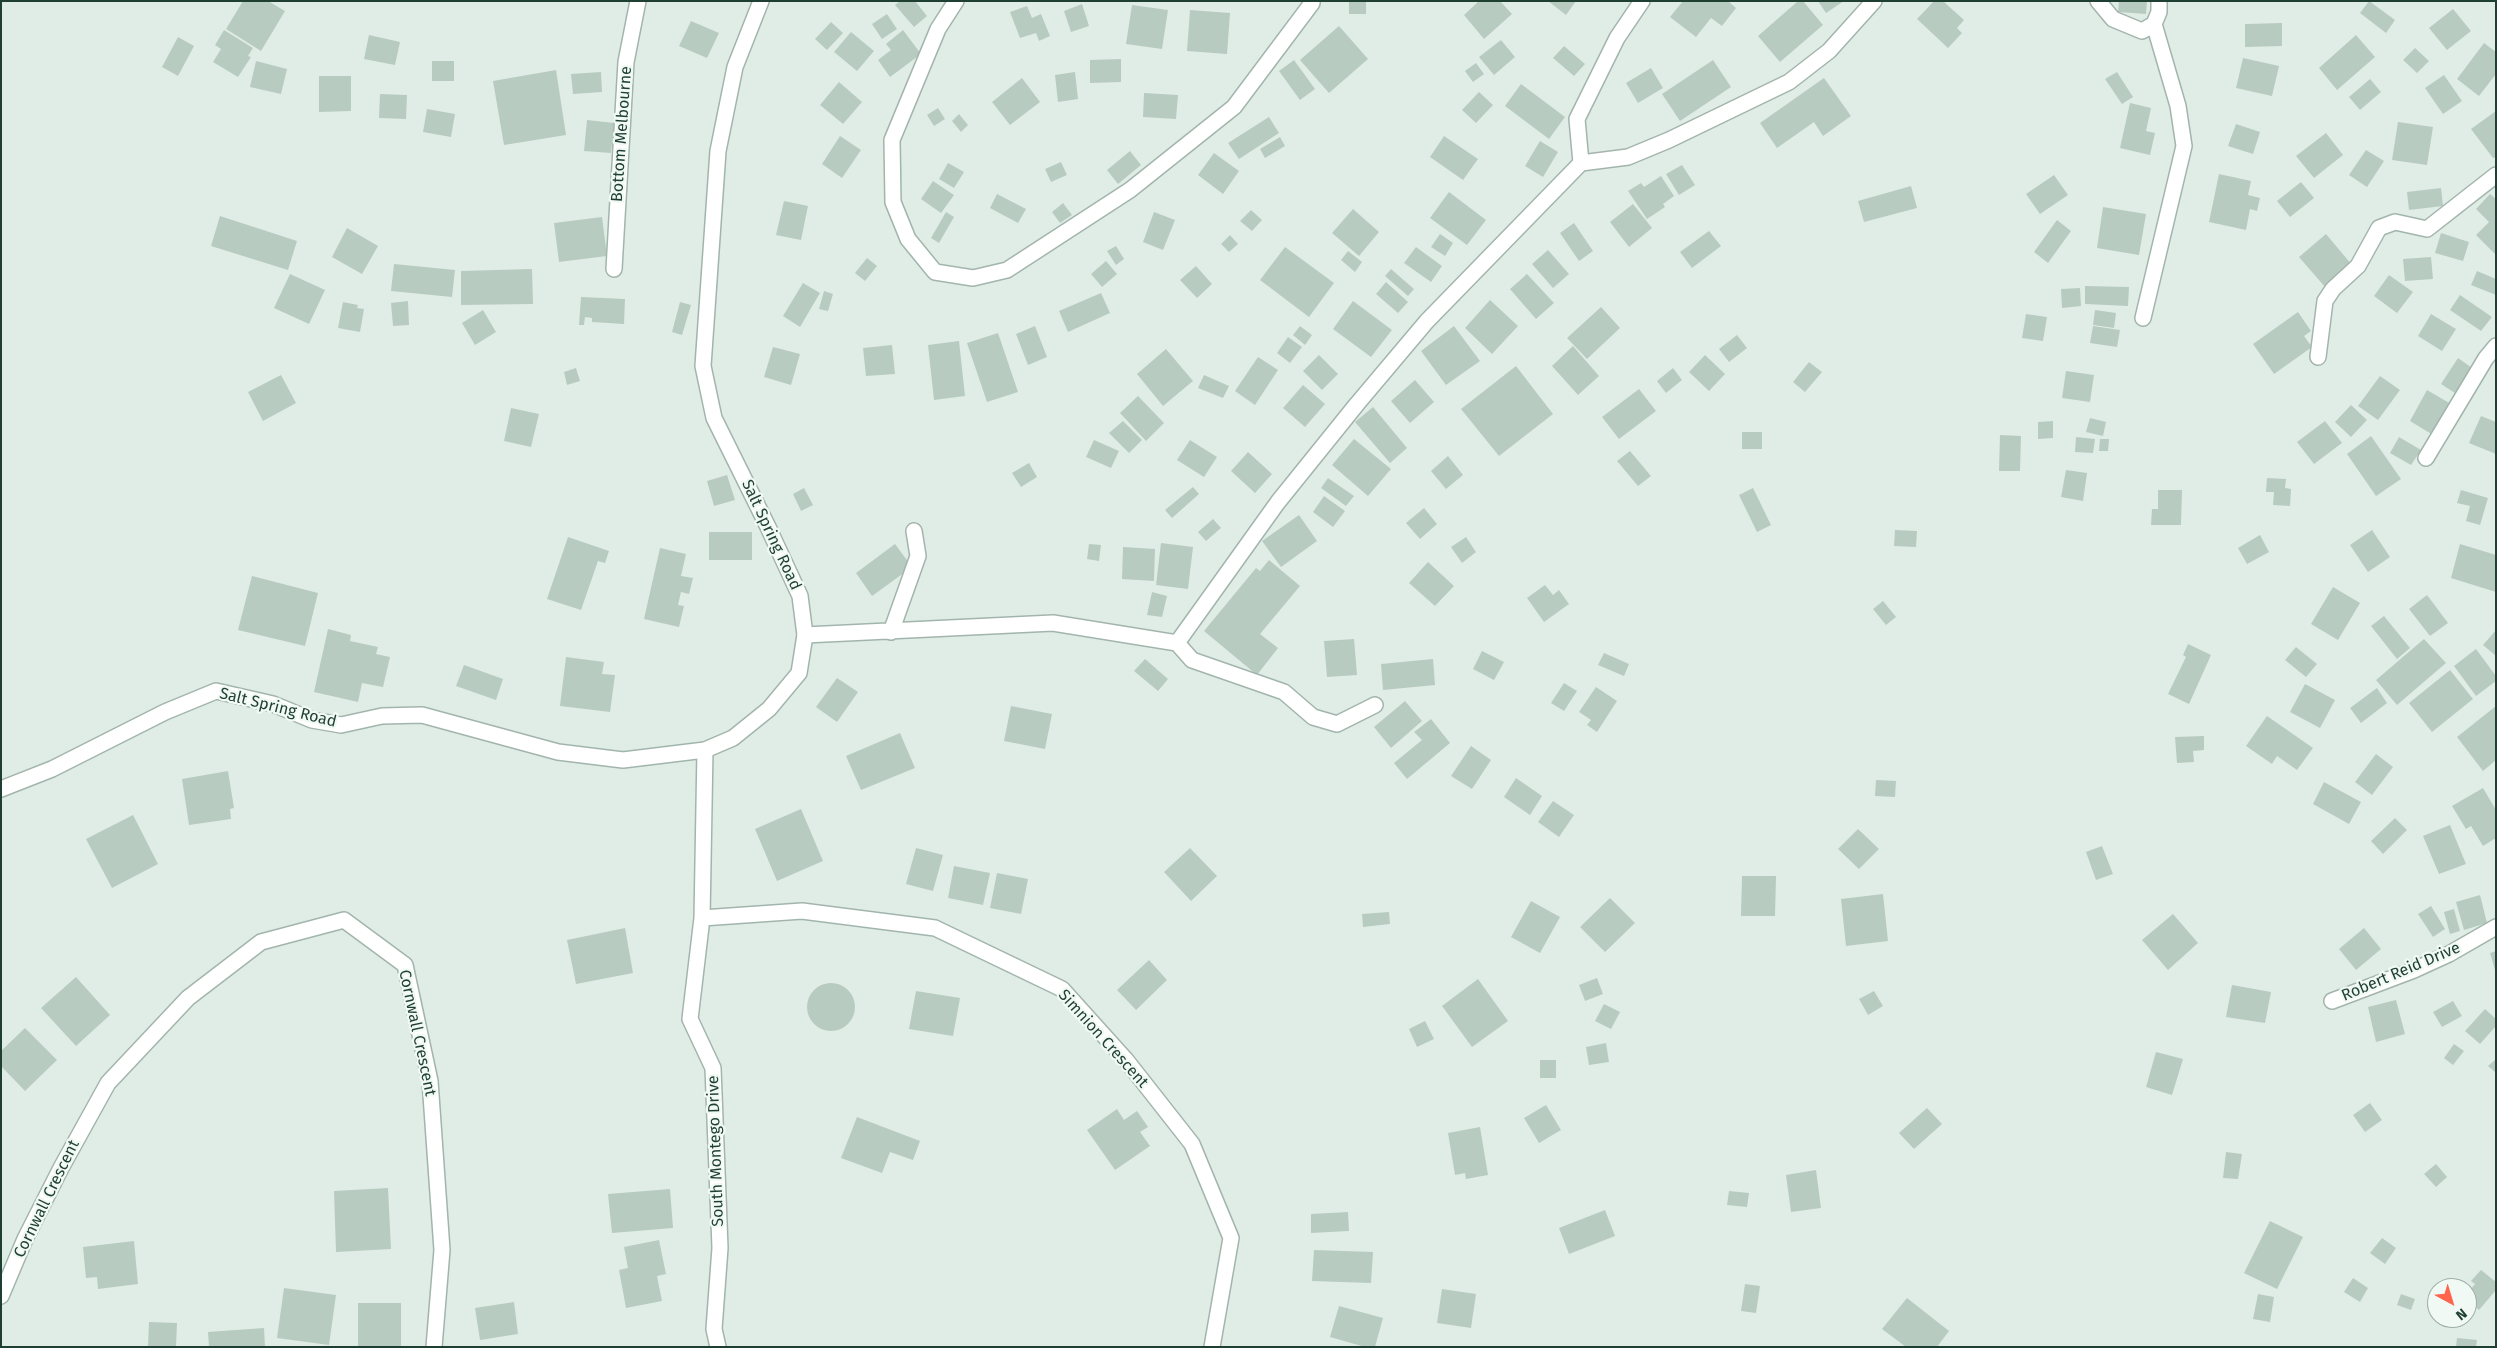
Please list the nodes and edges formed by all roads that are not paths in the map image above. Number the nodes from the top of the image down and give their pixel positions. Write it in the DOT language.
graph roads {
  1 [pos="638,1"];
  2 [pos="761,1"];
  3 [pos="956,1"];
  4 [pos="1642,1"];
  5 [pos="1874,1"];
  6 [pos="2098,1"];
  7 [pos="2159,1"];
  8 [pos="1312,4"];
  9 [pos="2154,24"];
  10 [pos="1581,163"];
  11 [pos="2496,175"];
  12 [pos="614,269"];
  13 [pos="2143,318"];
  14 [pos="2496,346"];
  15 [pos="2318,357"];
  16 [pos="2426,458"];
  17 [pos="914,531"];
  18 [pos="890,632"];
  19 [pos="805,635"];
  20 [pos="1177,643"];
  21 [pos="1375,705"];
  22 [pos="705,750"];
  23 [pos="1,789"];
  24 [pos="702,918"];
  25 [pos="2496,927"];
  26 [pos="2332,1001"];
  27 [pos="1,1296"];
  28 [pos="434,1347"];
  29 [pos="718,1347"];
  30 [pos="1212,1347"];
  1 -- 12 [label="street, Bottom Melbourne"];
  2 -- 19 [label="street, Salt Spring Road"];
  3 -- 8 [label="street"];
  4 -- 10 [label="street"];
  5 -- 10 [label="street"];
  6 -- 9 [label="street"];
  7 -- 9 [label="street"];
  9 -- 13 [label="street"];
  10 -- 20 [label="street"];
  11 -- 15 [label="street"];
  14 -- 16 [label="street"];
  17 -- 18 [label="street"];
  18 -- 19 [label="street"];
  18 -- 20 [label="street"];
  19 -- 22 [label="street, Salt Spring Road"];
  20 -- 21 [label="street"];
  22 -- 23 [label="street, Salt Spring Road"];
  22 -- 24 [label="street, South Montego Drive"];
  24 -- 29 [label="street, South Montego Drive"];
  24 -- 30 [label="street, Simnion Crescent"];
  25 -- 26 [label="street, Robert Reid Drive"];
  27 -- 28 [label="street, Cornwall Crescent"];
}
